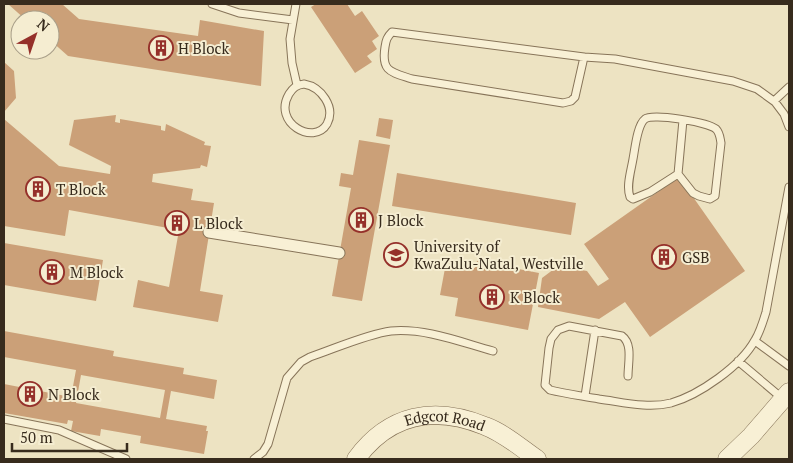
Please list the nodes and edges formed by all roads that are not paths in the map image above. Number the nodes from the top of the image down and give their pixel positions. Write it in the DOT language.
graph roads {
  1 [pos="212,4"];
  2 [pos="296,4"];
  3 [pos="294,20"];
  4 [pos="584,57"];
  5 [pos="297,85"];
  6 [pos="789,87"];
  7 [pos="774,100"];
  8 [pos="683,120"];
  9 [pos="789,127"];
  10 [pos="678,174"];
  11 [pos="789,186"];
  12 [pos="209,232"];
  13 [pos="339,252"];
  14 [pos="595,330"];
  15 [pos="755,341"];
  16 [pos="493,351"];
  17 [pos="738,360"];
  18 [pos="789,366"];
  19 [pos="628,376"];
  20 [pos="786,395"];
  21 [pos="585,396"];
  22 [pos="4,419"];
  23 [pos="729,458"];
  24 [pos="126,459"];
  25 [pos="254,459"];
  26 [pos="356,459"];
  27 [pos="537,459"];
  1 -- 3 [label="lane"];
  2 -- 3 [label="lane"];
  3 -- 5 [label="lane"];
  4 -- 4 [label="lane"];
  4 -- 7 [label="lane"];
  5 -- 5 [label="lane"];
  6 -- 7 [label="lane"];
  7 -- 9 [label="lane"];
  8 -- 10 [label="lane"];
  8 -- 10 [label="lane"];
  8 -- 10 [label="lane"];
  11 -- 15 [label="lane"];
  12 -- 13 [label="street"];
  14 -- 19 [label="lane"];
  14 -- 21 [label="lane"];
  14 -- 21 [label="lane"];
  15 -- 17 [label="lane"];
  15 -- 18 [label="lane"];
  16 -- 25 [label="lane"];
  17 -- 20 [label="lane"];
  17 -- 21 [label="lane"];
  20 -- 23 [label="street"];
  22 -- 24 [label="lane"];
  26 -- 27 [label="street, Edgcot Road"];
}
